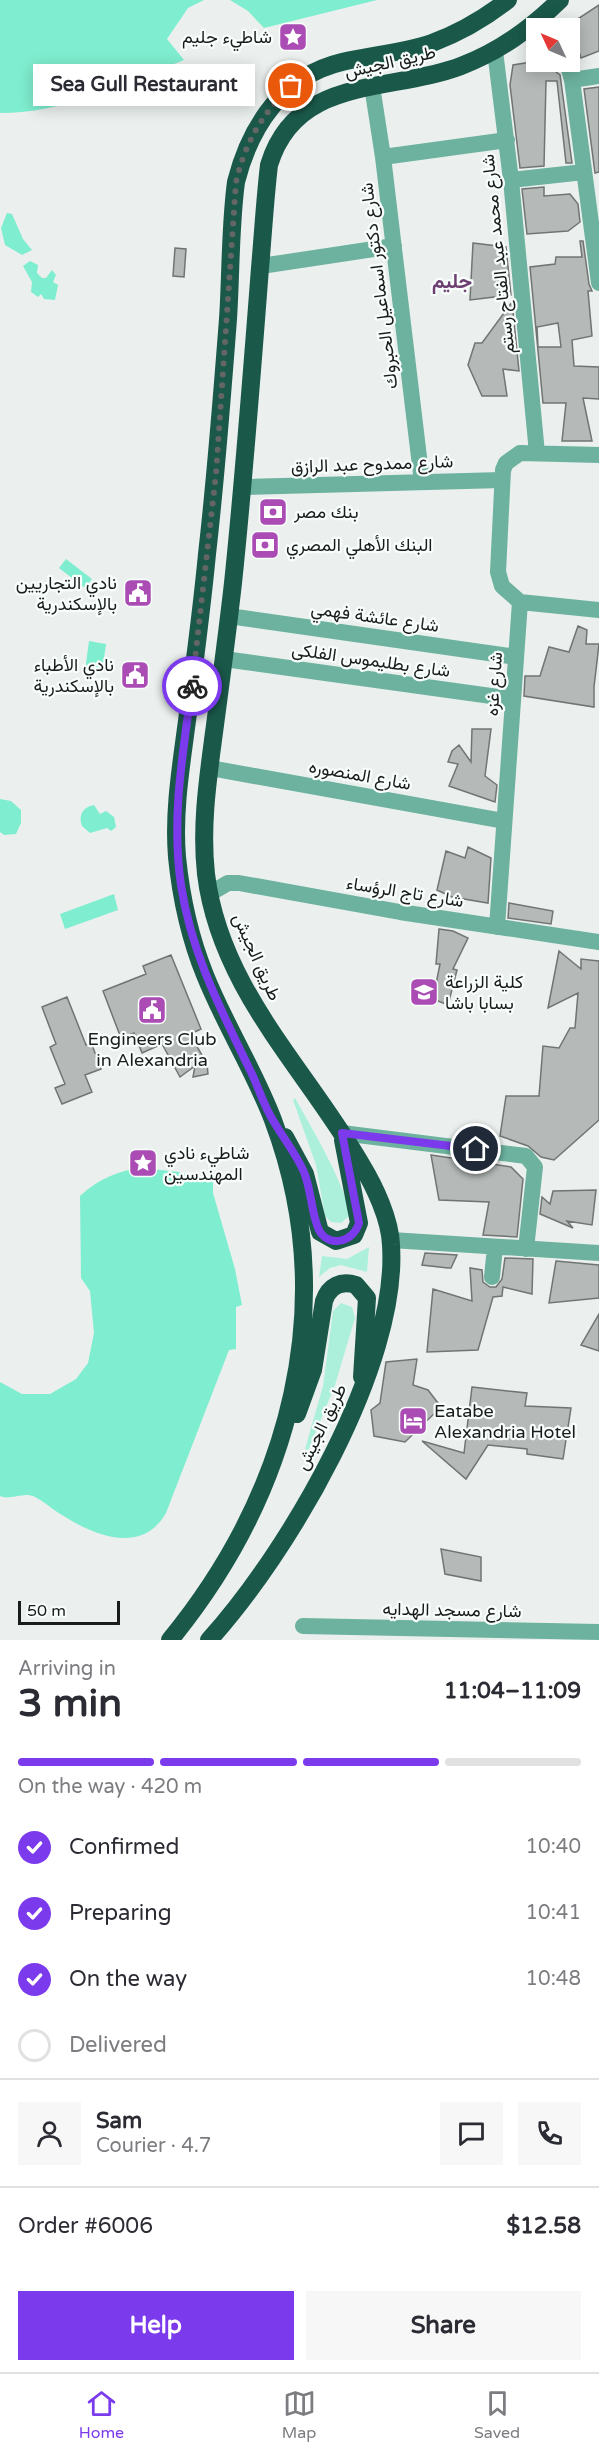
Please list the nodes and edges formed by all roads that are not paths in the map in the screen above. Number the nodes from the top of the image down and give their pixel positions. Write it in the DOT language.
graph roads {
  1 [pos="508,0"];
  2 [pos="560,0"];
  3 [pos="545,18"];
  4 [pos="526,33"];
  5 [pos="495,51"];
  6 [pos="570,72"];
  7 [pos="599,76"];
  8 [pos="572,80"];
  9 [pos="372,86"];
  10 [pos="507,140"];
  11 [pos="383,158"];
  12 [pos="584,172"];
  13 [pos="511,180"];
  14 [pos="394,246"];
  15 [pos="261,266"];
  16 [pos="599,283"];
  17 [pos="537,453"];
  18 [pos="599,455"];
  19 [pos="502,480"];
  20 [pos="422,482"];
  21 [pos="243,487"];
  22 [pos="520,602"];
  23 [pos="599,610"];
  24 [pos="229,616"];
  25 [pos="516,657"];
  26 [pos="224,659"];
  27 [pos="513,699"];
  28 [pos="210,768"];
  29 [pos="504,821"];
  30 [pos="209,894"];
  31 [pos="497,927"];
  32 [pos="599,942"];
  33 [pos="273,1121"];
  34 [pos="342,1133"];
  35 [pos="391,1240"];
  36 [pos="495,1247"];
  37 [pos="526,1249"];
  38 [pos="599,1253"];
  39 [pos="492,1277"];
  40 [pos="363,1388"];
  41 [pos="281,1443"];
  42 [pos="303,1626"];
  43 [pos="599,1632"];
  44 [pos="485,1635"];
  45 [pos="170,1640"];
  46 [pos="209,1640"];
  1 -- 33 [label="highway, طريق الجيش"];
  2 -- 3 [label="highway, طريق الجيش"];
  4 -- 5 [label="highway, طريق الجيش"];
  5 -- 9 [label="highway, طريق الجيش"];
  5 -- 10 [label="street, شارع محمد عبد الفتاح رستم"];
  6 -- 8 [label="street"];
  7 -- 8 [label="street"];
  8 -- 12 [label="street"];
  9 -- 11 [label="street, شارع دكتور اسماعيل الحبروك"];
  9 -- 15 [label="highway, طريق الجيش"];
  10 -- 11 [label="street"];
  10 -- 13 [label="street, شارع محمد عبد الفتاح رستم"];
  11 -- 14 [label="street, شارع دكتور اسماعيل الحبروك"];
  12 -- 13 [label="street"];
  12 -- 16 [label="street"];
  13 -- 17 [label="street, شارع محمد عبد الفتاح رستم"];
  14 -- 15 [label="street"];
  14 -- 20 [label="street, شارع دكتور اسماعيل الحبروك"];
  15 -- 21 [label="highway, طريق الجيش"];
  17 -- 18 [label="street"];
  17 -- 19 [label="street"];
  19 -- 20 [label="street, شارع ممدوح عبد الرازق"];
  19 -- 22 [label="street"];
  20 -- 21 [label="street, شارع ممدوح عبد الرازق"];
  21 -- 24 [label="highway, طريق الجيش"];
  22 -- 23 [label="street"];
  22 -- 25 [label="street, شارع غزه"];
  24 -- 25 [label="street, شارع عائشة فهمي"];
  24 -- 26 [label="highway, طريق الجيش"];
  25 -- 27 [label="street, شارع غزه"];
  26 -- 27 [label="street, شارع بطليموس الفلكى"];
  26 -- 28 [label="highway, طريق الجيش"];
  27 -- 29 [label="street, شارع غزه"];
  28 -- 29 [label="street, شارع المنصوره"];
  28 -- 30 [label="highway, طريق الجيش"];
  29 -- 31 [label="street, شارع غزه"];
  30 -- 31 [label="street, شارع تاج الرؤساء"];
  30 -- 34 [label="highway, طريق الجيش"];
  31 -- 32 [label="street, شارع تاج الرؤساء"];
  33 -- 34 [label="highway"];
  33 -- 41 [label="highway, طريق الجيش"];
  34 -- 35 [label="highway, طريق الجيش"];
  34 -- 37 [label="street"];
  35 -- 36 [label="street"];
  35 -- 40 [label="highway, طريق الجيش"];
  36 -- 37 [label="street"];
  36 -- 39 [label="street"];
  37 -- 38 [label="street"];
  40 -- 41 [label="highway"];
  40 -- 46 [label="highway, طريق الجيش"];
  41 -- 45 [label="highway, طريق الجيش"];
  42 -- 44 [label="street, شارع مسجد الهدايه"];
  43 -- 44 [label="street, شارع مسجد الهدايه"];
}
